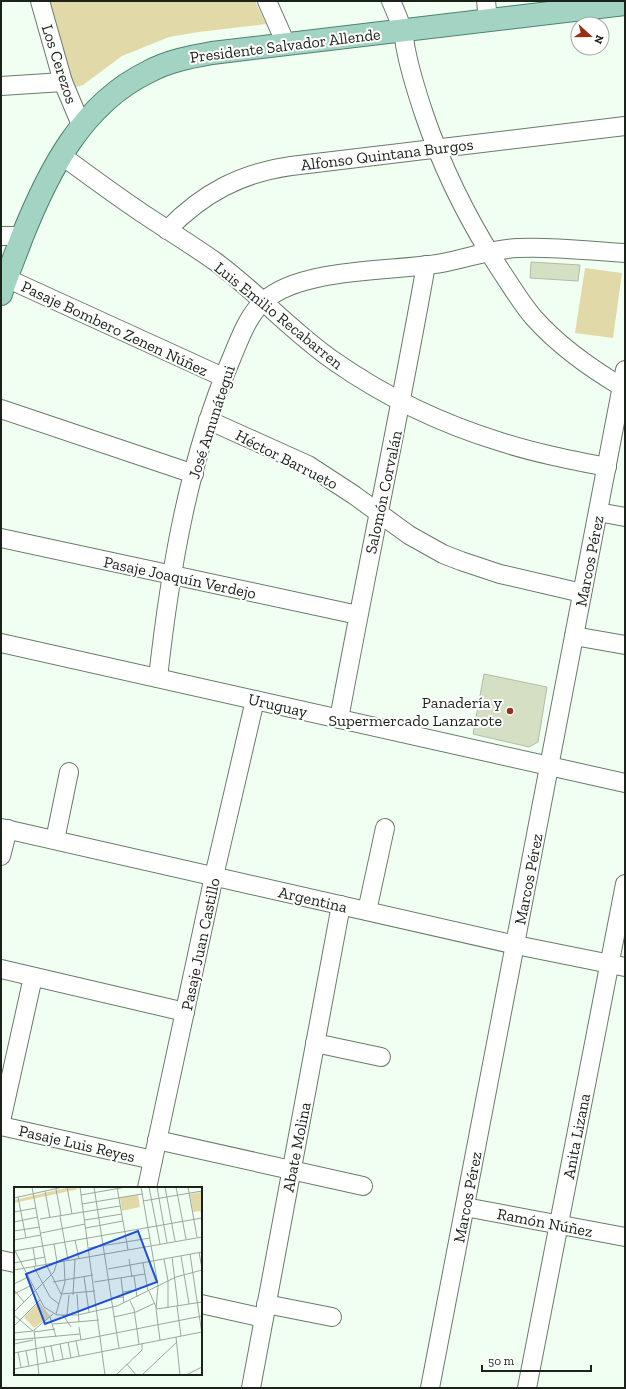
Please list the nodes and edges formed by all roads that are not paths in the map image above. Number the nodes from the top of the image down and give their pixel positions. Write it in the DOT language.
graph roads {
  1 [pos="40,1"];
  2 [pos="267,1"];
  3 [pos="391,1"];
  4 [pos="625,4"];
  5 [pos="591,5"];
  6 [pos="487,11"];
  7 [pos="403,30"];
  8 [pos="286,44"];
  9 [pos="63,82"];
  10 [pos="1,86"];
  11 [pos="625,126"];
  12 [pos="82,127"];
  13 [pos="437,148"];
  14 [pos="61,155"];
  15 [pos="167,230"];
  16 [pos="1,236"];
  17 [pos="23,236"];
  18 [pos="488,252"];
  19 [pos="625,253"];
  20 [pos="426,265"];
  21 [pos="4,286"];
  22 [pos="264,302"];
  23 [pos="625,370"];
  24 [pos="224,377"];
  25 [pos="623,388"];
  26 [pos="402,401"];
  27 [pos="1,409"];
  28 [pos="208,420"];
  29 [pos="607,467"];
  30 [pos="194,474"];
  31 [pos="598,512"];
  32 [pos="378,513"];
  33 [pos="625,517"];
  34 [pos="1,538"];
  35 [pos="172,575"];
  36 [pos="582,593"];
  37 [pos="358,615"];
  38 [pos="574,636"];
  39 [pos="1,643"];
  40 [pos="625,645"];
  41 [pos="158,678"];
  42 [pos="255,700"];
  43 [pos="339,719"];
  44 [pos="550,766"];
  45 [pos="69,772"];
  46 [pos="625,783"];
  47 [pos="4,828"];
  48 [pos="385,828"];
  49 [pos="54,840"];
  50 [pos="1,856"];
  51 [pos="214,876"];
  52 [pos="625,884"];
  53 [pos="341,905"];
  54 [pos="367,911"];
  55 [pos="516,945"];
  56 [pos="617,965"];
  57 [pos="1,969"];
  58 [pos="33,976"];
  59 [pos="185,1012"];
  60 [pos="315,1043"];
  61 [pos="381,1056"];
  62 [pos="1,1121"];
  63 [pos="1,1126"];
  64 [pos="157,1140"];
  65 [pos="152,1160"];
  66 [pos="292,1170"];
  67 [pos="362,1186"];
  68 [pos="147,1187"];
  69 [pos="465,1207"];
  70 [pos="559,1225"];
  71 [pos="625,1237"];
  72 [pos="1,1260"];
  73 [pos="14,1263"];
  74 [pos="202,1304"];
  75 [pos="265,1311"];
  76 [pos="332,1317"];
  77 [pos="251,1388"];
  78 [pos="430,1388"];
  79 [pos="527,1388"];
  1 -- 9 [label="street, Los Cerezos"];
  2 -- 8 [label="street"];
  3 -- 7 [label="street"];
  4 -- 5 [label="main road, Presidente Salvador Allende"];
  5 -- 6 [label="main road, Presidente Salvador Allende"];
  6 -- 7 [label="main road, Presidente Salvador Allende"];
  7 -- 8 [label="main road, Presidente Salvador Allende"];
  7 -- 13 [label="street"];
  8 -- 12 [label="main road, Presidente Salvador Allende"];
  9 -- 10 [label="street"];
  9 -- 12 [label="street, Los Cerezos"];
  11 -- 13 [label="street, Alfonso Quintana Burgos"];
  12 -- 14 [label="main road, Presidente Salvador Allende"];
  13 -- 15 [label="street, Alfonso Quintana Burgos"];
  13 -- 18 [label="street"];
  14 -- 15 [label="street, Luis Emilio Recabarren"];
  14 -- 17 [label="main road, Presidente Salvador Allende"];
  15 -- 22 [label="street, Luis Emilio Recabarren"];
  16 -- 17 [label="street"];
  17 -- 21 [label="main road, Presidente Salvador Allende"];
  18 -- 19 [label="street, José Amunátegui"];
  18 -- 20 [label="street, José Amunátegui"];
  18 -- 25 [label="street"];
  20 -- 22 [label="street, José Amunátegui"];
  20 -- 26 [label="street, Salomón Corvalán"];
  21 -- 24 [label="street, Pasaje Bombero Zenen Núñez"];
  22 -- 24 [label="street, José Amunátegui"];
  22 -- 26 [label="street, Luis Emilio Recabarren"];
  23 -- 25 [label="street, Marcos Pérez"];
  24 -- 28 [label="street, José Amunátegui"];
  25 -- 29 [label="street, Marcos Pérez"];
  26 -- 29 [label="street, Luis Emilio Recabarren"];
  26 -- 32 [label="street, Salomón Corvalán"];
  27 -- 30 [label="street"];
  28 -- 30 [label="street, José Amunátegui"];
  28 -- 32 [label="street, Héctor Barrueto"];
  29 -- 31 [label="street, Marcos Pérez"];
  30 -- 35 [label="street, José Amunátegui"];
  31 -- 33 [label="street"];
  31 -- 36 [label="street, Marcos Pérez"];
  32 -- 36 [label="street, Héctor Barrueto"];
  32 -- 37 [label="street, Salomón Corvalán"];
  34 -- 35 [label="street, Pasaje Joaquín Verdejo"];
  35 -- 37 [label="street, Pasaje Joaquín Verdejo"];
  35 -- 41 [label="street, José Amunátegui"];
  36 -- 38 [label="street, Marcos Pérez"];
  37 -- 43 [label="street, Salomón Corvalán"];
  38 -- 40 [label="street"];
  38 -- 44 [label="street, Marcos Pérez"];
  39 -- 41 [label="street, Uruguay"];
  41 -- 42 [label="street, Uruguay"];
  42 -- 43 [label="street, Uruguay"];
  42 -- 51 [label="street, Pasaje Juan Castillo"];
  43 -- 44 [label="street, Uruguay"];
  44 -- 46 [label="street, Uruguay"];
  44 -- 55 [label="street, Marcos Pérez"];
  45 -- 49 [label="street"];
  47 -- 49 [label="street, Argentina"];
  47 -- 50 [label="street"];
  48 -- 54 [label="street"];
  49 -- 51 [label="street, Argentina"];
  51 -- 53 [label="street, Argentina"];
  51 -- 59 [label="street, Pasaje Juan Castillo"];
  52 -- 56 [label="street, Anita Lizana"];
  53 -- 54 [label="street, Argentina"];
  53 -- 60 [label="street, Abate Molina"];
  54 -- 55 [label="street, Argentina"];
  55 -- 56 [label="street, Argentina"];
  55 -- 69 [label="street, Marcos Pérez"];
  56 -- 70 [label="street, Anita Lizana"];
  57 -- 58 [label="street"];
  58 -- 59 [label="street"];
  58 -- 62 [label="street"];
  59 -- 64 [label="street, Pasaje Juan Castillo"];
  60 -- 61 [label="street"];
  60 -- 66 [label="street, Abate Molina"];
  63 -- 65 [label="street, Pasaje Luis Reyes"];
  64 -- 65 [label="street, Pasaje Juan Castillo"];
  64 -- 66 [label="street, Pasaje Luis Reyes"];
  65 -- 68 [label="street, Pasaje Juan Castillo"];
  66 -- 67 [label="street, Pasaje Luis Reyes"];
  66 -- 75 [label="street, Abate Molina"];
  69 -- 70 [label="street, Ramón Núñez"];
  69 -- 78 [label="street, Marcos Pérez"];
  70 -- 71 [label="street, Ramón Núñez"];
  70 -- 79 [label="street, Anita Lizana"];
  72 -- 73 [label="street"];
  74 -- 75 [label="street"];
  75 -- 76 [label="street"];
  75 -- 77 [label="street, Abate Molina"];
}
